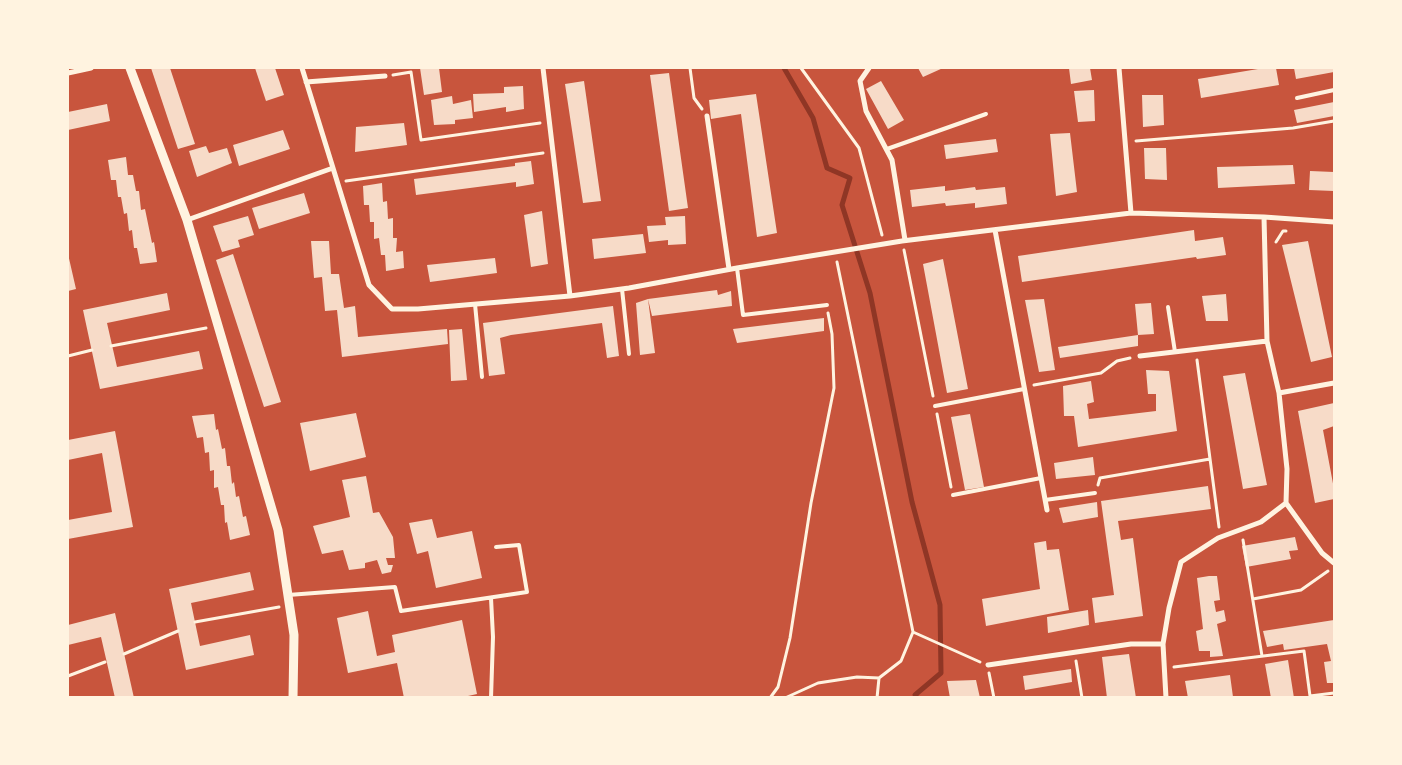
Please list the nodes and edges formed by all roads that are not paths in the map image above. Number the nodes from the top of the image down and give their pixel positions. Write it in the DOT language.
graph roads {
  1 [pos="91,68"];
  2 [pos="130,68"];
  3 [pos="302,68"];
  4 [pos="543,68"];
  5 [pos="869,68"];
  6 [pos="1119,68"];
  7 [pos="68,73"];
  8 [pos="385,76"];
  9 [pos="306,82"];
  10 [pos="1334,90"];
  11 [pos="1297,98"];
  12 [pos="986,114"];
  13 [pos="707,116"];
  14 [pos="886,149"];
  15 [pos="333,168"];
  16 [pos="1131,214"];
  17 [pos="1264,217"];
  18 [pos="187,220"];
  19 [pos="1334,222"];
  20 [pos="995,230"];
  21 [pos="903,240"];
  22 [pos="737,268"];
  23 [pos="729,269"];
  24 [pos="622,289"];
  25 [pos="570,296"];
  26 [pos="475,304"];
  27 [pos="826,305"];
  28 [pos="1168,307"];
  29 [pos="1267,341"];
  30 [pos="1175,352"];
  31 [pos="628,354"];
  32 [pos="1140,356"];
  33 [pos="482,377"];
  34 [pos="1334,383"];
  35 [pos="1024,388"];
  36 [pos="1280,393"];
  37 [pos="935,406"];
  38 [pos="1041,478"];
  39 [pos="1095,493"];
  40 [pos="953,495"];
  41 [pos="1045,500"];
  42 [pos="1286,502"];
  43 [pos="1047,510"];
  44 [pos="496,547"];
  45 [pos="1334,565"];
  46 [pos="288,595"];
  47 [pos="491,598"];
  48 [pos="1163,644"];
  49 [pos="988,665"];
  50 [pos="293,698"];
  51 [pos="491,698"];
  52 [pos="1166,698"];
  1 -- 7 [label="street"];
  2 -- 18 [label="street"];
  3 -- 9 [label="street"];
  4 -- 25 [label="street"];
  5 -- 14 [label="street"];
  6 -- 16 [label="street"];
  8 -- 9 [label="street"];
  9 -- 15 [label="street"];
  10 -- 11 [label="lane"];
  12 -- 14 [label="lane"];
  13 -- 23 [label="street"];
  14 -- 21 [label="street"];
  15 -- 18 [label="street"];
  15 -- 26 [label="street"];
  16 -- 17 [label="street"];
  16 -- 20 [label="street"];
  17 -- 19 [label="street"];
  17 -- 29 [label="street"];
  18 -- 46 [label="street"];
  20 -- 21 [label="street"];
  20 -- 35 [label="street"];
  21 -- 22 [label="street"];
  22 -- 23 [label="street"];
  22 -- 27 [label="lane"];
  23 -- 24 [label="street"];
  24 -- 25 [label="street"];
  24 -- 31 [label="lane"];
  25 -- 26 [label="street"];
  26 -- 33 [label="lane"];
  28 -- 30 [label="lane"];
  29 -- 30 [label="street"];
  29 -- 36 [label="street"];
  30 -- 32 [label="street"];
  34 -- 36 [label="street"];
  35 -- 37 [label="lane"];
  35 -- 38 [label="street"];
  36 -- 42 [label="street"];
  38 -- 40 [label="lane"];
  38 -- 41 [label="street"];
  39 -- 41 [label="lane"];
  41 -- 43 [label="street"];
  42 -- 45 [label="street"];
  42 -- 48 [label="street"];
  44 -- 47 [label="lane"];
  46 -- 47 [label="lane"];
  46 -- 50 [label="street"];
  47 -- 51 [label="lane"];
  48 -- 49 [label="street"];
  48 -- 52 [label="street"];
}
